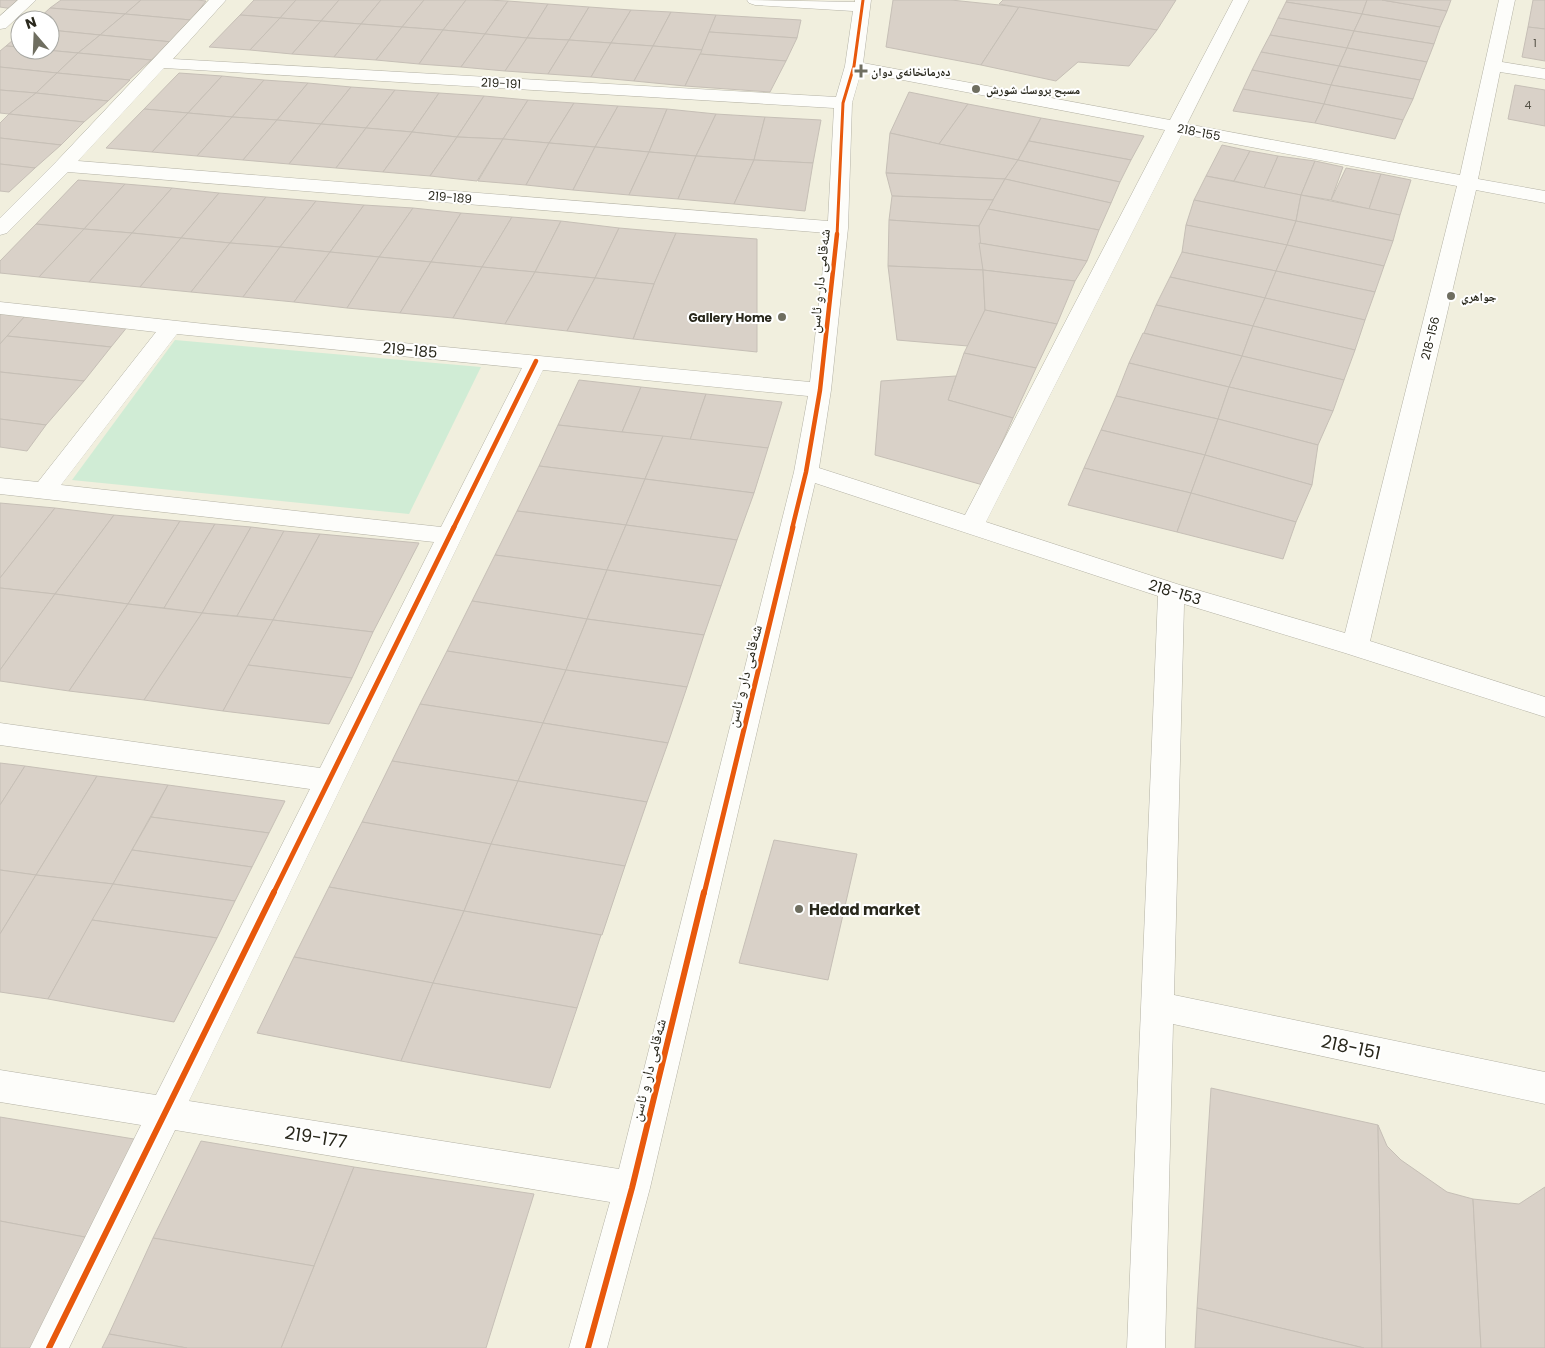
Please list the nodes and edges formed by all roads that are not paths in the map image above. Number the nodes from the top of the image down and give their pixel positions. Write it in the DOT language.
graph roads {
  1 [pos="28,0"];
  2 [pos="218,0"];
  3 [pos="755,0"];
  4 [pos="1240,0"];
  5 [pos="1507,0"];
  6 [pos="863,4"];
  7 [pos="0,24"];
  8 [pos="160,63"];
  9 [pos="854,66"];
  10 [pos="1494,66"];
  11 [pos="1545,74"];
  12 [pos="843,103"];
  13 [pos="1176,127"];
  14 [pos="63,166"];
  15 [pos="1468,182"];
  16 [pos="1545,197"];
  17 [pos="838,228"];
  18 [pos="0,229"];
  19 [pos="0,308"];
  20 [pos="170,328"];
  21 [pos="536,361"];
  22 [pos="820,390"];
  23 [pos="806,472"];
  24 [pos="0,486"];
  25 [pos="44,491"];
  26 [pos="972,525"];
  27 [pos="450,536"];
  28 [pos="1171,591"];
  29 [pos="1355,646"];
  30 [pos="1545,707"];
  31 [pos="0,734"];
  32 [pos="329,780"];
  33 [pos="1158,1006"];
  34 [pos="0,1086"];
  35 [pos="1545,1088"];
  36 [pos="165,1113"];
  37 [pos="632,1188"];
  38 [pos="49,1348"];
  39 [pos="588,1348"];
  40 [pos="1146,1348"];
  1 -- 7 [label="street"];
  2 -- 8 [label="street"];
  3 -- 6 [label="street"];
  4 -- 13 [label="street"];
  5 -- 10 [label="street, 218-156"];
  6 -- 9 [label="street, شەقامی دار و ئاسن"];
  8 -- 12 [label="street, 219-191"];
  8 -- 14 [label="street"];
  9 -- 12 [label="street, شەقامی دار و ئاسن"];
  9 -- 13 [label="street, 218-155"];
  10 -- 11 [label="street"];
  10 -- 15 [label="street, 218-156"];
  12 -- 17 [label="street, شەقامی دار و ئاسن"];
  13 -- 15 [label="street, 218-155"];
  13 -- 26 [label="street"];
  14 -- 17 [label="street, 219-189"];
  14 -- 18 [label="street"];
  15 -- 16 [label="street, 218-155"];
  15 -- 29 [label="street, 218-156"];
  17 -- 22 [label="street, شەقامی دار و ئاسن"];
  19 -- 20 [label="street, 219-185"];
  20 -- 21 [label="street, 219-185"];
  20 -- 25 [label="street"];
  21 -- 22 [label="street, 219-185"];
  21 -- 27 [label="street"];
  22 -- 23 [label="street, شەقامی دار و ئاسن"];
  23 -- 26 [label="street, 218-153"];
  23 -- 37 [label="street, شەقامی دار و ئاسن"];
  24 -- 25 [label="street"];
  25 -- 27 [label="street"];
  26 -- 28 [label="street, 218-153"];
  27 -- 32 [label="street"];
  28 -- 29 [label="street, 218-153"];
  28 -- 33 [label="street"];
  29 -- 30 [label="street, 218-153"];
  31 -- 32 [label="street"];
  32 -- 36 [label="street"];
  33 -- 35 [label="street, 218-151"];
  33 -- 40 [label="street"];
  34 -- 36 [label="street, 219-177"];
  36 -- 37 [label="street, 219-177"];
  36 -- 38 [label="street"];
  37 -- 39 [label="street, شەقامی دار و ئاسن"];
}
